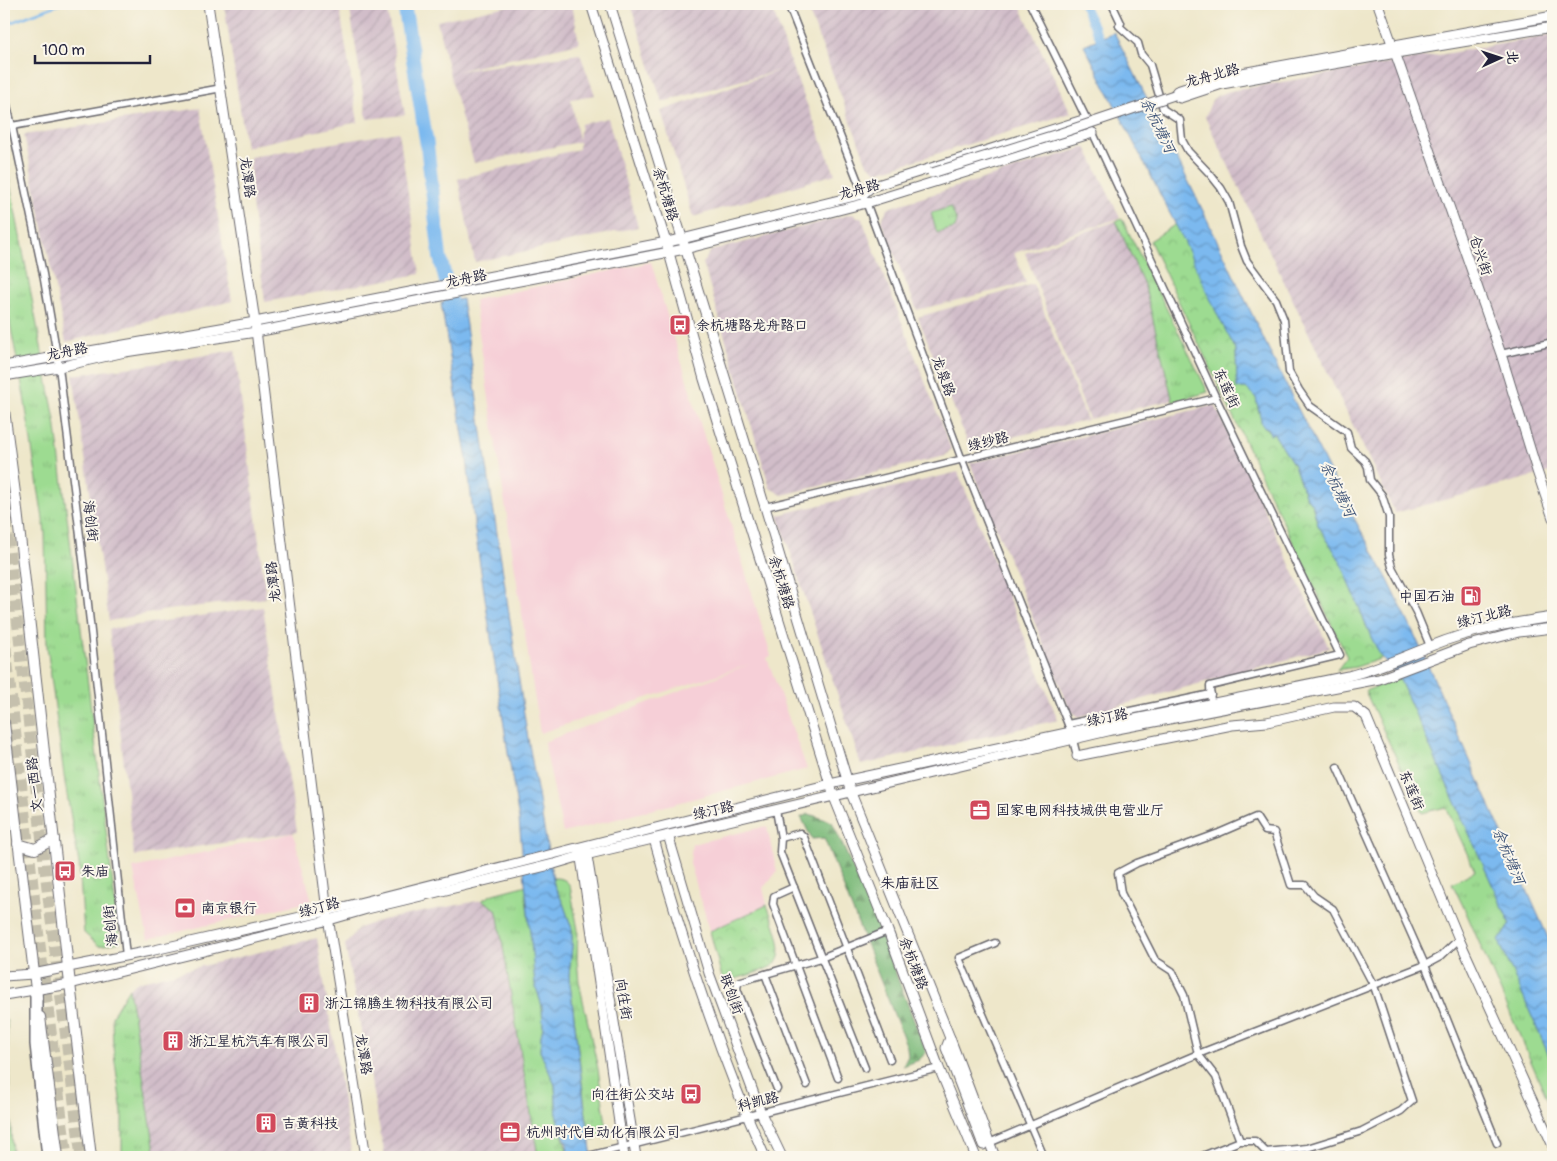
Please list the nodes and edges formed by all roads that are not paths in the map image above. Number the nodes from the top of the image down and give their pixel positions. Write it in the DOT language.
graph roads {
  1 [pos="208,4"];
  2 [pos="592,4"];
  3 [pos="610,4"];
  4 [pos="788,4"];
  5 [pos="1030,4"];
  6 [pos="1112,4"];
  7 [pos="1378,4"];
  8 [pos="1553,16"];
  9 [pos="1553,27"];
  10 [pos="1394,49"];
  11 [pos="222,88"];
  12 [pos="4,93"];
  13 [pos="1174,95"];
  14 [pos="1086,119"];
  15 [pos="12,126"];
  16 [pos="1093,132"];
  17 [pos="916,172"];
  18 [pos="932,173"];
  19 [pos="927,183"];
  20 [pos="863,194"];
  21 [pos="866,203"];
  22 [pos="682,239"];
  23 [pos="666,242"];
  24 [pos="685,249"];
  25 [pos="669,252"];
  26 [pos="255,322"];
  27 [pos="256,332"];
  28 [pos="1553,342"];
  29 [pos="1501,354"];
  30 [pos="58,357"];
  31 [pos="4,366"];
  32 [pos="59,367"];
  33 [pos="4,376"];
  34 [pos="1216,398"];
  35 [pos="4,410"];
  36 [pos="962,460"];
  37 [pos="765,506"];
  38 [pos="1553,518"];
  39 [pos="1553,617"];
  40 [pos="1553,628"];
  41 [pos="1427,648"];
  42 [pos="1430,660"];
  43 [pos="1211,694"];
  44 [pos="1212,704"];
  45 [pos="4,723"];
  46 [pos="1070,732"];
  47 [pos="1076,756"];
  48 [pos="1337,767"];
  49 [pos="847,780"];
  50 [pos="830,784"];
  51 [pos="851,792"];
  52 [pos="834,796"];
  53 [pos="776,810"];
  54 [pos="668,835"];
  55 [pos="781,838"];
  56 [pos="54,839"];
  57 [pos="654,839"];
  58 [pos="18,844"];
  59 [pos="583,851"];
  60 [pos="794,887"];
  61 [pos="328,915"];
  62 [pos="888,931"];
  63 [pos="1460,939"];
  64 [pos="995,944"];
  65 [pos="847,947"];
  66 [pos="126,956"];
  67 [pos="821,958"];
  68 [pos="796,965"];
  69 [pos="1425,965"];
  70 [pos="68,967"];
  71 [pos="34,974"];
  72 [pos="765,974"];
  73 [pos="4,976"];
  74 [pos="70,984"];
  75 [pos="1374,986"];
  76 [pos="36,991"];
  77 [pos="4,995"];
  78 [pos="950,1038"];
  79 [pos="928,1039"];
  80 [pos="1198,1054"];
  81 [pos="890,1060"];
  82 [pos="865,1068"];
  83 [pos="939,1068"];
  84 [pos="838,1078"];
  85 [pos="807,1085"];
  86 [pos="777,1090"];
  87 [pos="761,1113"];
  88 [pos="747,1116"];
  89 [pos="1030,1126"];
  90 [pos="1240,1141"];
  91 [pos="989,1143"];
  92 [pos="1498,1143"];
  93 [pos="634,1145"];
  94 [pos="1553,1146"];
  95 [pos="624,1152"];
  96 [pos="48,1157"];
  97 [pos="58,1157"];
  98 [pos="91,1157"];
  99 [pos="366,1157"];
  100 [pos="584,1157"];
  101 [pos="636,1157"];
  102 [pos="765,1157"];
  103 [pos="782,1157"];
  104 [pos="976,1157"];
  105 [pos="983,1157"];
  106 [pos="988,1157"];
  107 [pos="994,1157"];
  108 [pos="1044,1157"];
  109 [pos="1200,1157"];
  1 -- 11 [label="street, 龙潭路"];
  2 -- 23 [label="street, 余杭塘路"];
  3 -- 22 [label="street, 余杭塘路"];
  4 -- 20 [label="street, 龙泉路"];
  5 -- 14 [label="street, 东莲街"];
  6 -- 41 [label="street"];
  7 -- 10 [label="street, 仓兴街"];
  8 -- 10 [label="street, 龙舟北路"];
  9 -- 10 [label="street, 龙舟北路"];
  10 -- 13 [label="street, 龙舟北路"];
  10 -- 29 [label="street, 仓兴街"];
  11 -- 15 [label="street"];
  11 -- 26 [label="street, 龙潭路"];
  12 -- 15 [label="street, 海创街"];
  13 -- 18 [label="street, 龙舟路, bridge"];
  14 -- 16 [label="street, 东莲街"];
  14 -- 17 [label="street, 龙舟路"];
  15 -- 30 [label="street, 海创街"];
  16 -- 19 [label="street, 龙舟路"];
  16 -- 34 [label="street, 东莲街"];
  17 -- 18 [label="street, 龙舟路"];
  17 -- 20 [label="street, 龙舟路"];
  18 -- 19 [label="street"];
  19 -- 21 [label="street, 龙舟路"];
  20 -- 21 [label="street, 龙泉路"];
  20 -- 22 [label="street, 龙舟路"];
  21 -- 24 [label="street, 龙舟路"];
  21 -- 36 [label="street, 龙泉路"];
  22 -- 23 [label="street, 龙舟路"];
  22 -- 24 [label="street, 余杭塘路"];
  23 -- 25 [label="street, 余杭塘路"];
  23 -- 26 [label="street, 龙舟路"];
  24 -- 25 [label="street, 龙舟路"];
  24 -- 37 [label="street, 余杭塘路"];
  25 -- 27 [label="street, 龙舟路"];
  25 -- 50 [label="street, 余杭塘路"];
  26 -- 27 [label="street, 龙潭路"];
  26 -- 30 [label="street, 龙舟路"];
  27 -- 32 [label="street, 龙舟路"];
  27 -- 61 [label="street, 龙潭路"];
  28 -- 29 [label="street"];
  29 -- 38 [label="street, 仓兴街"];
  30 -- 31 [label="street, 龙舟路"];
  30 -- 32 [label="street, 海创街"];
  32 -- 33 [label="street, 龙舟路"];
  32 -- 66 [label="street, 海创街"];
  34 -- 36 [label="street, 绿纱路"];
  34 -- 43 [label="street, 东莲街"];
  35 -- 56 [label="main road, 文一西路"];
  36 -- 37 [label="street, 绿纱路"];
  36 -- 46 [label="street, 龙泉路"];
  37 -- 49 [label="street, 余杭塘路"];
  39 -- 41 [label="street, 绿汀北路"];
  40 -- 42 [label="street, 绿汀北路"];
  41 -- 44 [label="street, 绿汀路"];
  42 -- 46 [label="street, 绿汀路"];
  43 -- 44 [label="street"];
  43 -- 46 [label="street, 东莲街"];
  44 -- 46 [label="street, 绿汀路"];
  45 -- 58 [label="main road"];
  46 -- 47 [label="street, 龙泉路"];
  46 -- 49 [label="street, 绿汀路"];
  46 -- 51 [label="street, 绿汀路"];
  47 -- 63 [label="street, 东莲街"];
  48 -- 69 [label="street"];
  49 -- 50 [label="street, 绿汀路"];
  49 -- 51 [label="street, 余杭塘路"];
  50 -- 52 [label="street, 余杭塘路"];
  50 -- 59 [label="street, 绿汀路"];
  51 -- 52 [label="street, 绿汀路"];
  51 -- 78 [label="street, 余杭塘路"];
  52 -- 53 [label="street, 绿汀路"];
  52 -- 62 [label="street, 余杭塘路"];
  53 -- 54 [label="street, 绿汀路"];
  53 -- 55 [label="street"];
  54 -- 57 [label="street, 绿汀路"];
  54 -- 87 [label="street, 联创街"];
  55 -- 60 [label="street"];
  55 -- 65 [label="street"];
  56 -- 58 [label="main road"];
  56 -- 70 [label="main road, 文一西路"];
  57 -- 59 [label="street, 绿汀路"];
  57 -- 88 [label="street, 联创街"];
  58 -- 71 [label="main road"];
  59 -- 61 [label="street, 绿汀路"];
  59 -- 61 [label="street, 绿汀路"];
  59 -- 93 [label="street, 向往街"];
  59 -- 95 [label="street, 向往街"];
  60 -- 67 [label="street"];
  60 -- 68 [label="street"];
  61 -- 66 [label="street, 绿汀路"];
  61 -- 74 [label="street, 绿汀路"];
  61 -- 99 [label="street, 龙潭路"];
  62 -- 65 [label="street"];
  62 -- 79 [label="street, 余杭塘路"];
  63 -- 69 [label="street"];
  63 -- 94 [label="street, 东莲街"];
  64 -- 89 [label="street"];
  65 -- 67 [label="street"];
  65 -- 81 [label="street"];
  66 -- 70 [label="street, 绿汀路"];
  67 -- 68 [label="street"];
  67 -- 82 [label="street"];
  68 -- 72 [label="street"];
  68 -- 84 [label="street"];
  69 -- 75 [label="street"];
  69 -- 92 [label="street"];
  70 -- 71 [label="street, 绿汀路"];
  70 -- 74 [label="main road, 文一西路"];
  71 -- 73 [label="street, 绿汀路"];
  71 -- 76 [label="main road"];
  72 -- 85 [label="street"];
  72 -- 86 [label="street"];
  74 -- 76 [label="street, 绿汀路"];
  74 -- 98 [label="main road, 文一西路"];
  75 -- 80 [label="street"];
  75 -- 80 [label="street"];
  75 -- 90 [label="street"];
  76 -- 77 [label="street, 绿汀路"];
  76 -- 96 [label="highway"];
  76 -- 97 [label="main road"];
  78 -- 91 [label="street, 余杭塘路"];
  78 -- 106 [label="street"];
  79 -- 83 [label="street, 余杭塘路"];
  79 -- 105 [label="street"];
  80 -- 89 [label="street"];
  80 -- 90 [label="street"];
  83 -- 87 [label="street, 科凯路"];
  83 -- 104 [label="street, 余杭塘路"];
  87 -- 88 [label="street, 科凯路"];
  87 -- 103 [label="street, 联创街"];
  88 -- 93 [label="street, 科凯路"];
  88 -- 102 [label="street, 联创街"];
  89 -- 91 [label="street"];
  89 -- 108 [label="street"];
  90 -- 109 [label="street"];
  91 -- 107 [label="street, 余杭塘路"];
  93 -- 95 [label="street, 科凯路"];
  93 -- 101 [label="street, 向往街"];
  95 -- 100 [label="street, 科凯路"];
}
